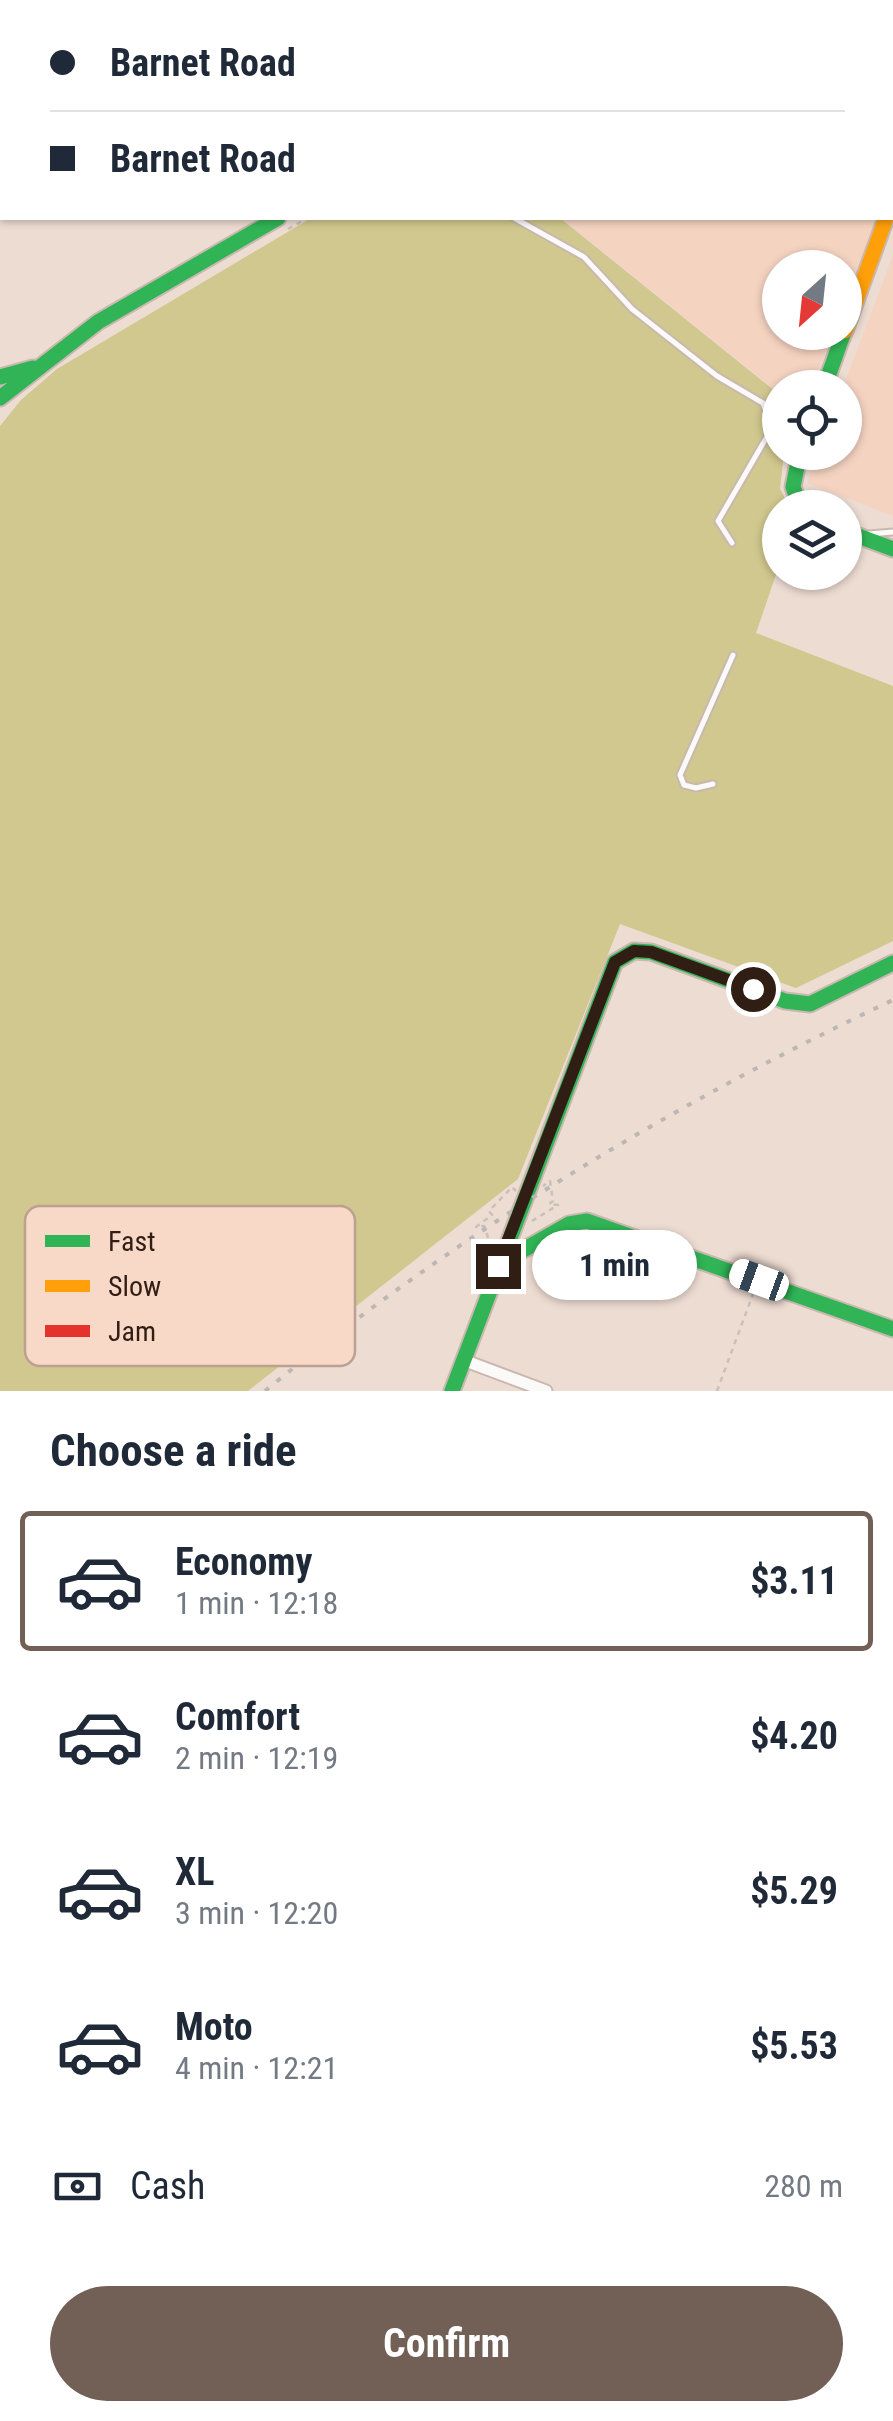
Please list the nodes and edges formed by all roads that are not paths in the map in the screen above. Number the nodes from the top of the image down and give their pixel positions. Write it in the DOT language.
graph roads {
  1 [pos="518,220"];
  2 [pos="885,220"];
  3 [pos="280,225"];
  4 [pos="862,285"];
  5 [pos="33,368"];
  6 [pos="0,377"];
  7 [pos="0,398"];
  8 [pos="893,532"];
  9 [pos="862,534"];
  10 [pos="862,537"];
  11 [pos="732,543"];
  12 [pos="893,549"];
  13 [pos="732,655"];
  14 [pos="713,784"];
  15 [pos="893,963"];
  16 [pos="501,1260"];
  17 [pos="893,1329"];
  18 [pos="463,1360"];
  19 [pos="452,1391"];
  20 [pos="546,1391"];
  1 -- 11 [label="lane"];
  2 -- 4 [label="street"];
  3 -- 5 [label="street"];
  5 -- 6 [label="street"];
  5 -- 7 [label="street"];
  8 -- 9 [label="lane"];
  10 -- 12 [label="street"];
  13 -- 14 [label="lane"];
  15 -- 16 [label="street"];
  16 -- 17 [label="street"];
  16 -- 18 [label="street"];
  18 -- 19 [label="street"];
  18 -- 20 [label="street"];
}
